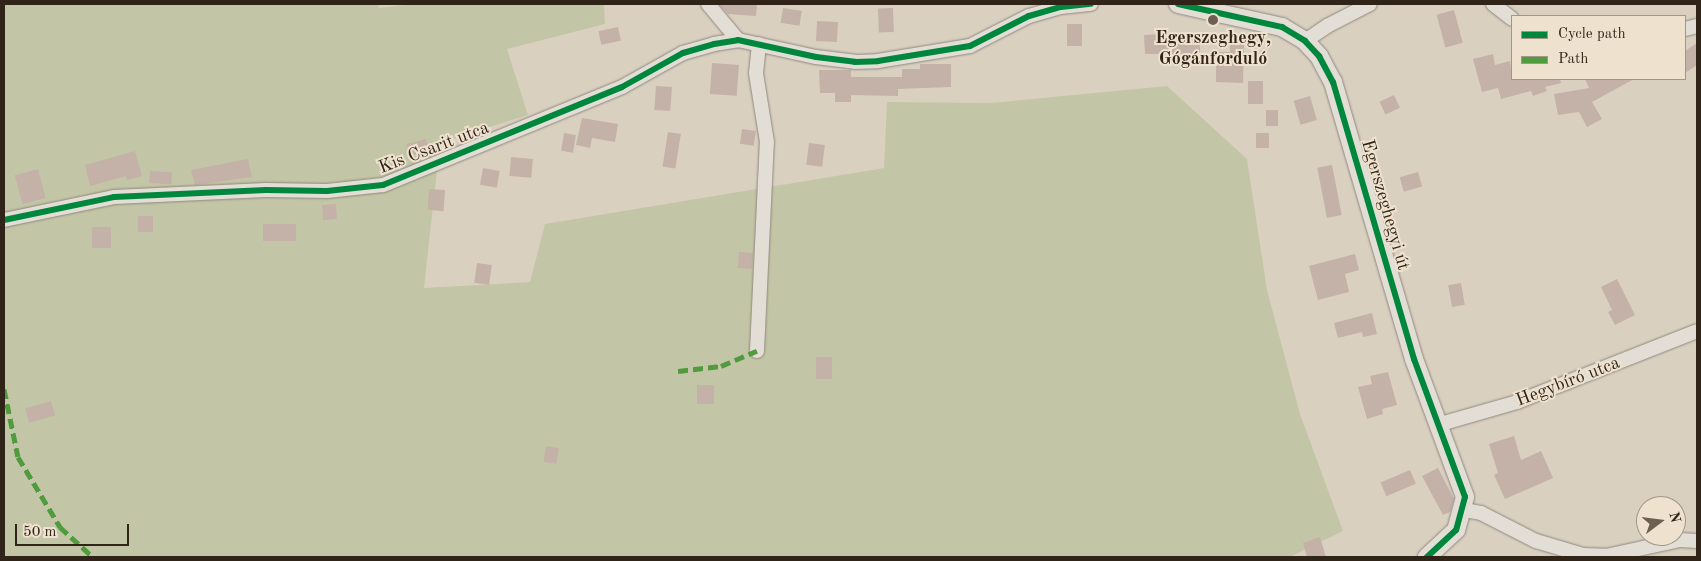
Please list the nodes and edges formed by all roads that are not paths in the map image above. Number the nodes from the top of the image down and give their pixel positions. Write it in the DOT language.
graph roads {
  1 [pos="708,4"];
  2 [pos="1091,4"];
  3 [pos="1178,4"];
  4 [pos="1370,4"];
  5 [pos="1493,4"];
  6 [pos="1511,18"];
  7 [pos="738,40"];
  8 [pos="1305,41"];
  9 [pos="759,44"];
  10 [pos="4,220"];
  11 [pos="1697,331"];
  12 [pos="757,351"];
  13 [pos="1437,425"];
  14 [pos="1464,510"];
  15 [pos="1697,541"];
  16 [pos="1426,557"];
  1 -- 7 [label="street"];
  2 -- 9 [label="street"];
  3 -- 8 [label="street, Egerszeghegyi út"];
  4 -- 8 [label="street"];
  5 -- 6 [label="street"];
  7 -- 9 [label="street"];
  7 -- 10 [label="street, Kis Csarit utca"];
  8 -- 13 [label="street, Egerszeghegyi út"];
  9 -- 12 [label="street"];
  11 -- 13 [label="street, Hegybíró utca"];
  13 -- 14 [label="street, Egerszeghegyi út"];
  14 -- 15 [label="street"];
  14 -- 16 [label="street"];
}
